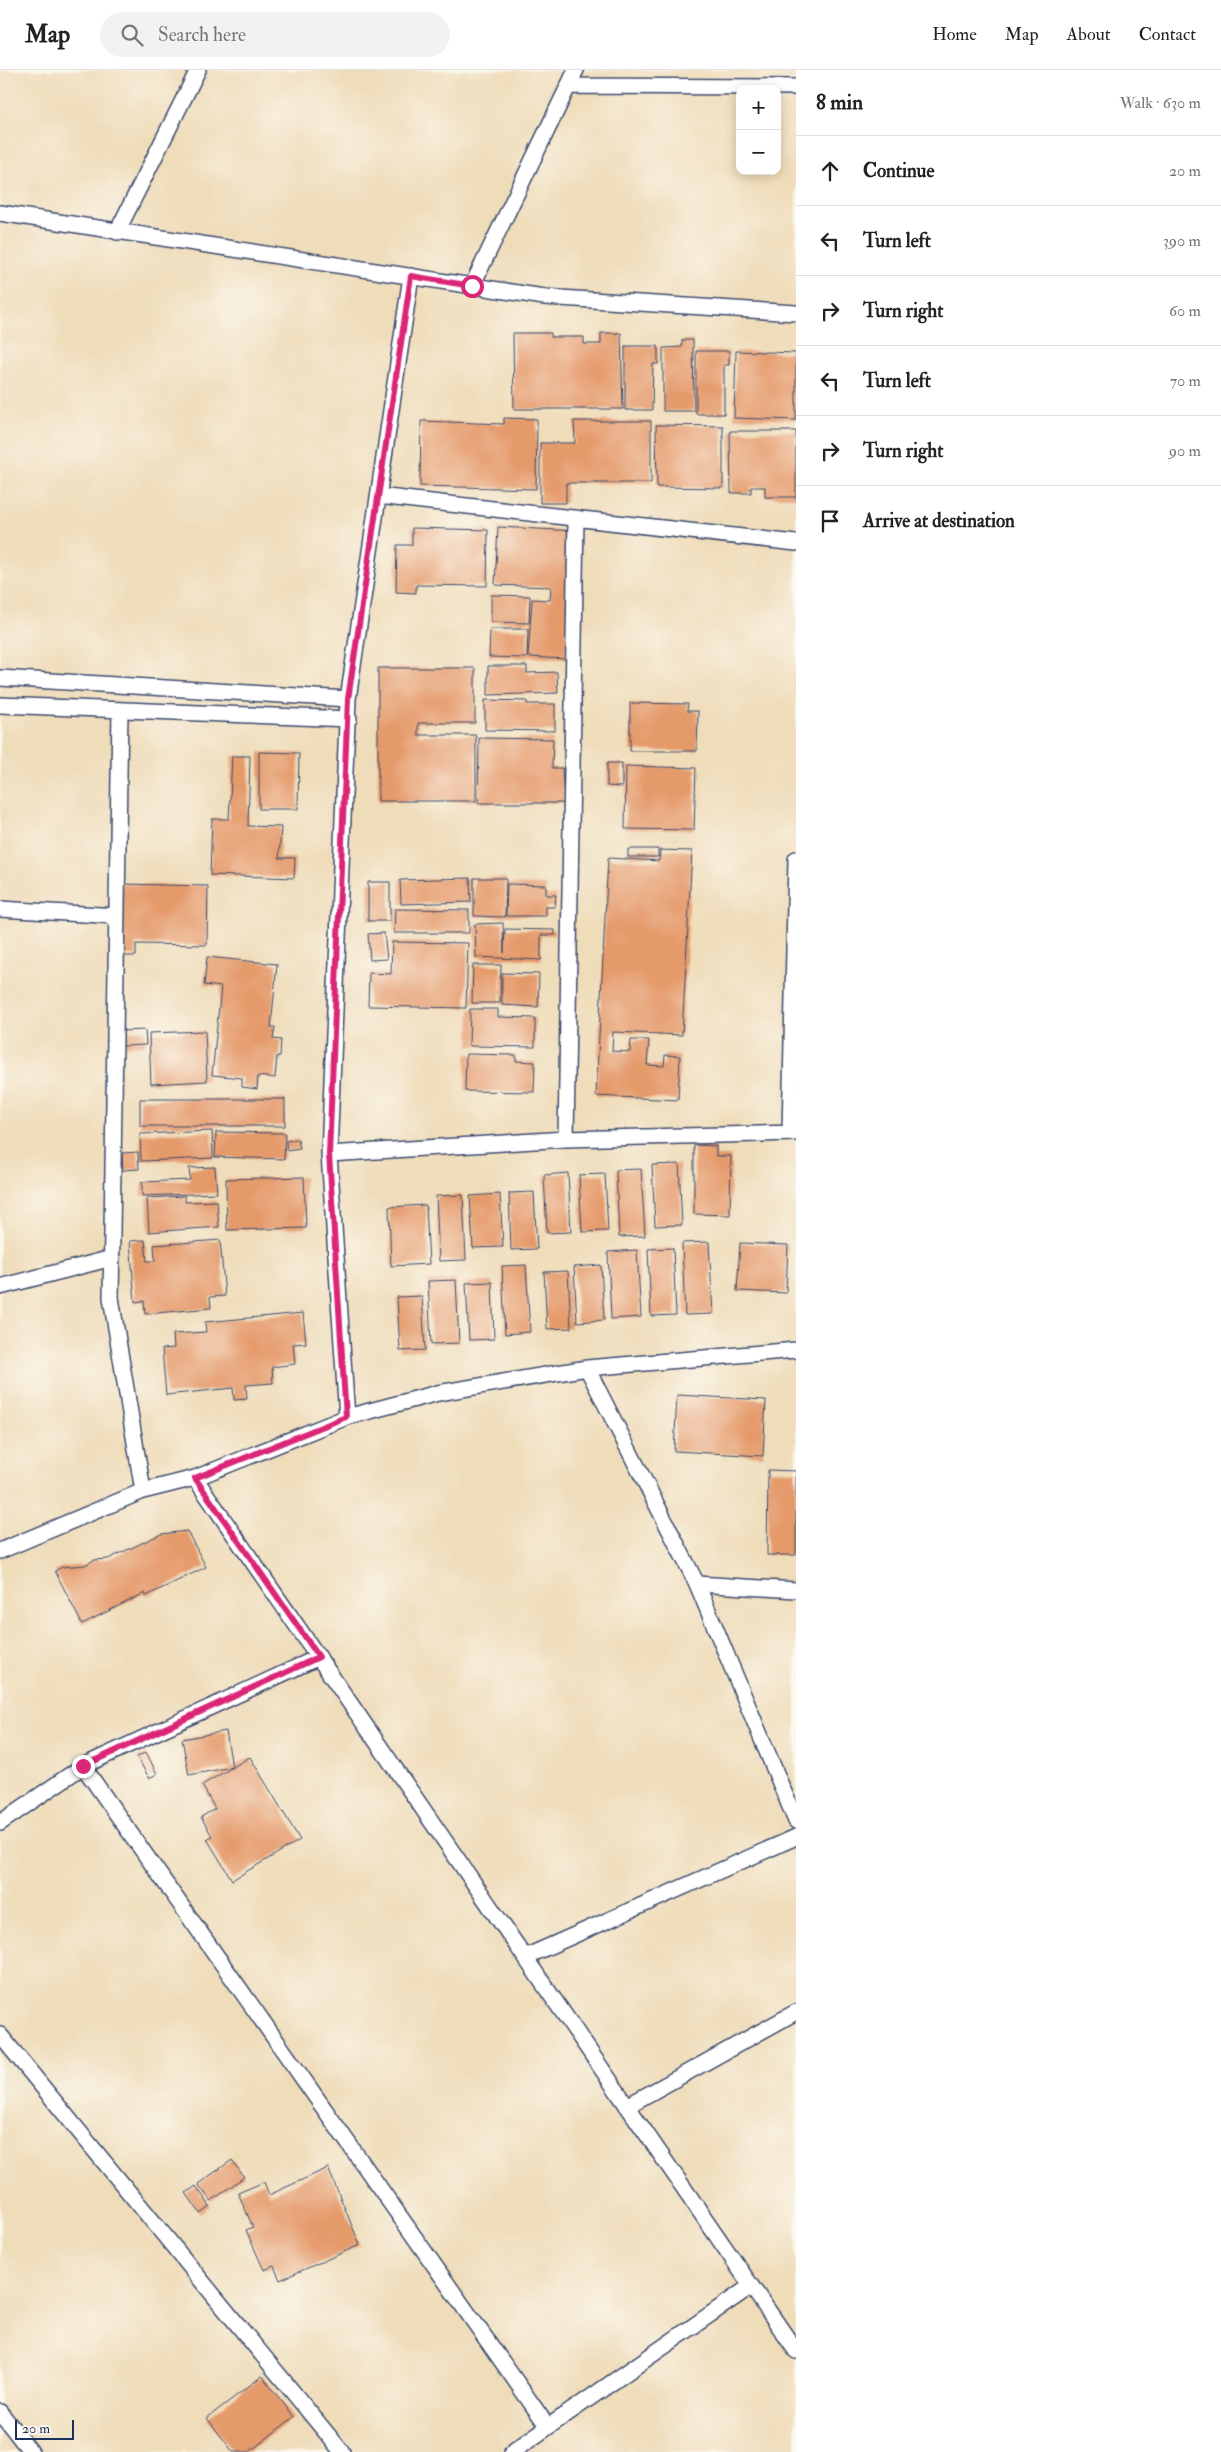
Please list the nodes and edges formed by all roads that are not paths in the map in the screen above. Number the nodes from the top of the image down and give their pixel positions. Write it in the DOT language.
graph roads {
  1 [pos="198,70"];
  2 [pos="576,70"];
  3 [pos="568,86"];
  4 [pos="796,87"];
  5 [pos="0,213"];
  6 [pos="117,232"];
  7 [pos="411,276"];
  8 [pos="472,286"];
  9 [pos="796,313"];
  10 [pos="378,496"];
  11 [pos="576,518"];
  12 [pos="796,543"];
  13 [pos="0,678"];
  14 [pos="348,699"];
  15 [pos="0,705"];
  16 [pos="120,710"];
  17 [pos="349,720"];
  18 [pos="796,859"];
  19 [pos="0,909"];
  20 [pos="117,916"];
  21 [pos="793,1133"];
  22 [pos="566,1139"];
  23 [pos="329,1154"];
  24 [pos="112,1258"];
  25 [pos="0,1287"];
  26 [pos="796,1350"];
  27 [pos="587,1368"];
  28 [pos="346,1417"];
  29 [pos="195,1478"];
  30 [pos="143,1491"];
  31 [pos="0,1550"];
  32 [pos="697,1584"];
  33 [pos="796,1590"];
  34 [pos="319,1657"];
  35 [pos="83,1766"];
  36 [pos="796,1821"];
  37 [pos="0,1823"];
  38 [pos="796,1837"];
  39 [pos="525,1957"];
  40 [pos="796,2012"];
  41 [pos="0,2035"];
  42 [pos="628,2106"];
  43 [pos="751,2286"];
  44 [pos="796,2351"];
  45 [pos="0,2412"];
  46 [pos="548,2427"];
  47 [pos="32,2452"];
  48 [pos="342,2452"];
  49 [pos="512,2452"];
  1 -- 6 [label="street"];
  2 -- 3 [label="street"];
  3 -- 4 [label="street"];
  3 -- 8 [label="street"];
  5 -- 6 [label="street"];
  6 -- 7 [label="street"];
  7 -- 8 [label="street"];
  7 -- 10 [label="street"];
  8 -- 9 [label="street"];
  10 -- 11 [label="street"];
  10 -- 14 [label="street"];
  11 -- 12 [label="street"];
  11 -- 22 [label="street"];
  13 -- 14 [label="street"];
  14 -- 17 [label="street"];
  15 -- 16 [label="street"];
  16 -- 17 [label="street"];
  16 -- 20 [label="street"];
  17 -- 23 [label="street"];
  18 -- 21 [label="street"];
  19 -- 20 [label="street"];
  20 -- 24 [label="street"];
  21 -- 22 [label="street"];
  22 -- 23 [label="street"];
  23 -- 28 [label="street"];
  24 -- 25 [label="street"];
  24 -- 30 [label="street"];
  26 -- 27 [label="street"];
  27 -- 28 [label="street"];
  27 -- 32 [label="street"];
  28 -- 29 [label="street"];
  29 -- 30 [label="street"];
  29 -- 34 [label="street"];
  30 -- 31 [label="street"];
  32 -- 33 [label="street"];
  32 -- 36 [label="street"];
  34 -- 35 [label="street"];
  34 -- 39 [label="street"];
  35 -- 37 [label="street"];
  35 -- 46 [label="street"];
  38 -- 39 [label="street"];
  39 -- 42 [label="street"];
  40 -- 42 [label="street"];
  41 -- 48 [label="street"];
  42 -- 43 [label="street"];
  43 -- 44 [label="street"];
  43 -- 46 [label="street"];
  45 -- 47 [label="street"];
  46 -- 49 [label="street"];
}
